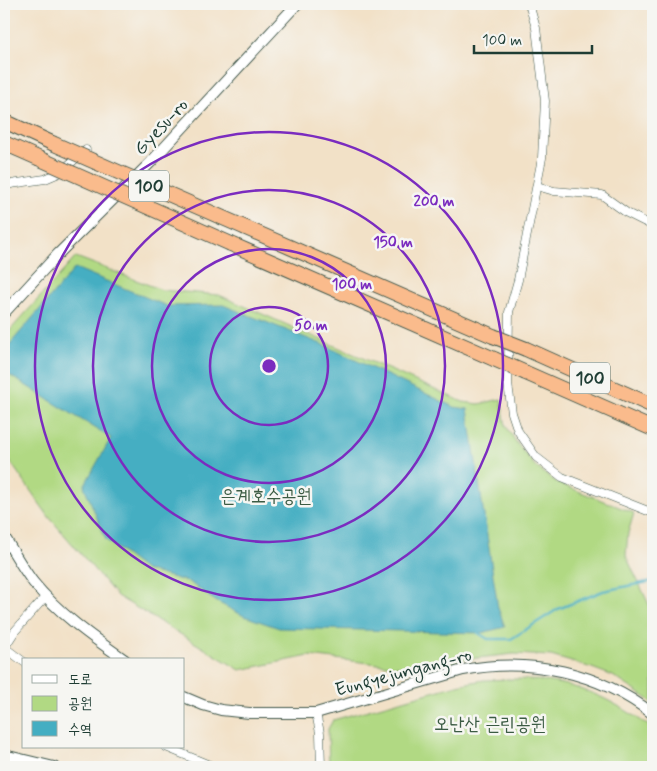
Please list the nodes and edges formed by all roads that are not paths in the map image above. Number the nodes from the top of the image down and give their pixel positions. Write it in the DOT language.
graph roads {
  1 [pos="297,4"];
  2 [pos="529,4"];
  3 [pos="4,121"];
  4 [pos="4,143"];
  5 [pos="86,150"];
  6 [pos="4,185"];
  7 [pos="537,186"];
  8 [pos="653,226"];
  9 [pos="4,313"];
  10 [pos="653,406"];
  11 [pos="653,429"];
  12 [pos="653,514"];
  13 [pos="4,536"];
  14 [pos="46,596"];
  15 [pos="4,648"];
  16 [pos="122,658"];
  17 [pos="22,661"];
  18 [pos="185,697"];
  19 [pos="316,713"];
  20 [pos="653,714"];
  21 [pos="168,748"];
  22 [pos="4,755"];
  23 [pos="54,767"];
  24 [pos="214,767"];
  25 [pos="321,767"];
  1 -- 9 [label="street, Gyesu-ro"];
  2 -- 7 [label="street"];
  3 -- 10 [label="highway, 100, bridge"];
  4 -- 11 [label="highway, 100, bridge"];
  5 -- 6 [label="street"];
  7 -- 8 [label="street"];
  7 -- 12 [label="street"];
  13 -- 14 [label="street"];
  14 -- 15 [label="street"];
  14 -- 16 [label="street"];
  15 -- 17 [label="street"];
  18 -- 19 [label="street, Eungyejungang-ro"];
  19 -- 20 [label="street, Eungyejungang-ro"];
  19 -- 25 [label="street"];
  21 -- 24 [label="street"];
  22 -- 23 [label="street"];
}
